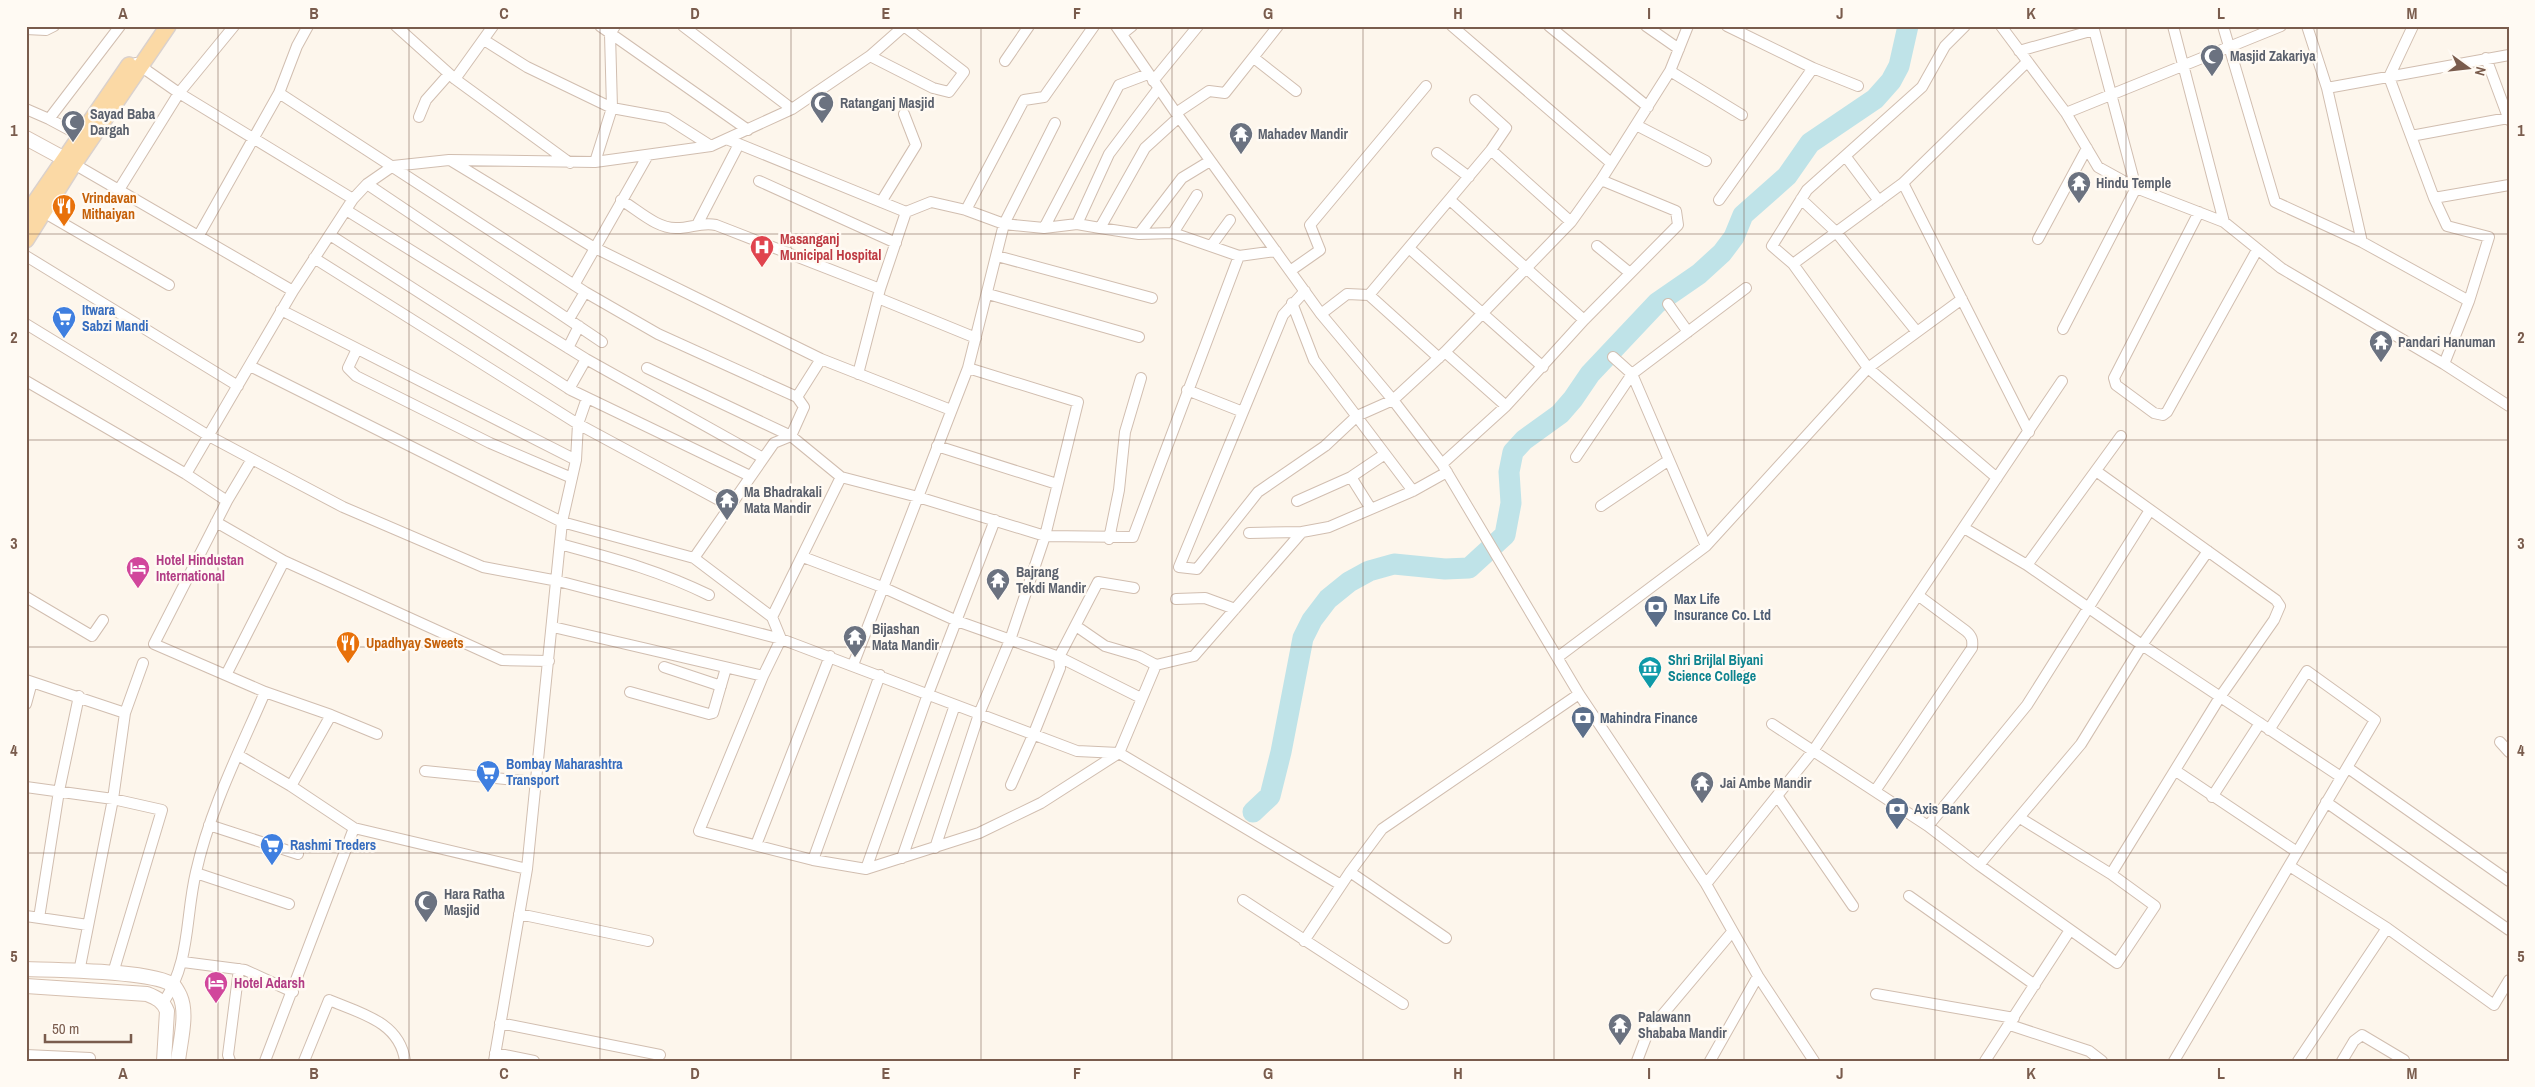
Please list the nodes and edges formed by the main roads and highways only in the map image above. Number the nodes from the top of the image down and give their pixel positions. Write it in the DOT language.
graph roads {
  1 [pos="156,26"];
  2 [pos="168,26"];
  3 [pos="136,63"];
  4 [pos="69,161"];
  5 [pos="26,214"];
  6 [pos="26,240"];
  1 -- 3 [label="main road"];
  2 -- 3 [label="main road"];
  3 -- 4 [label="main road"];
  3 -- 4 [label="main road"];
  4 -- 5 [label="main road"];
  4 -- 6 [label="main road"];
}
